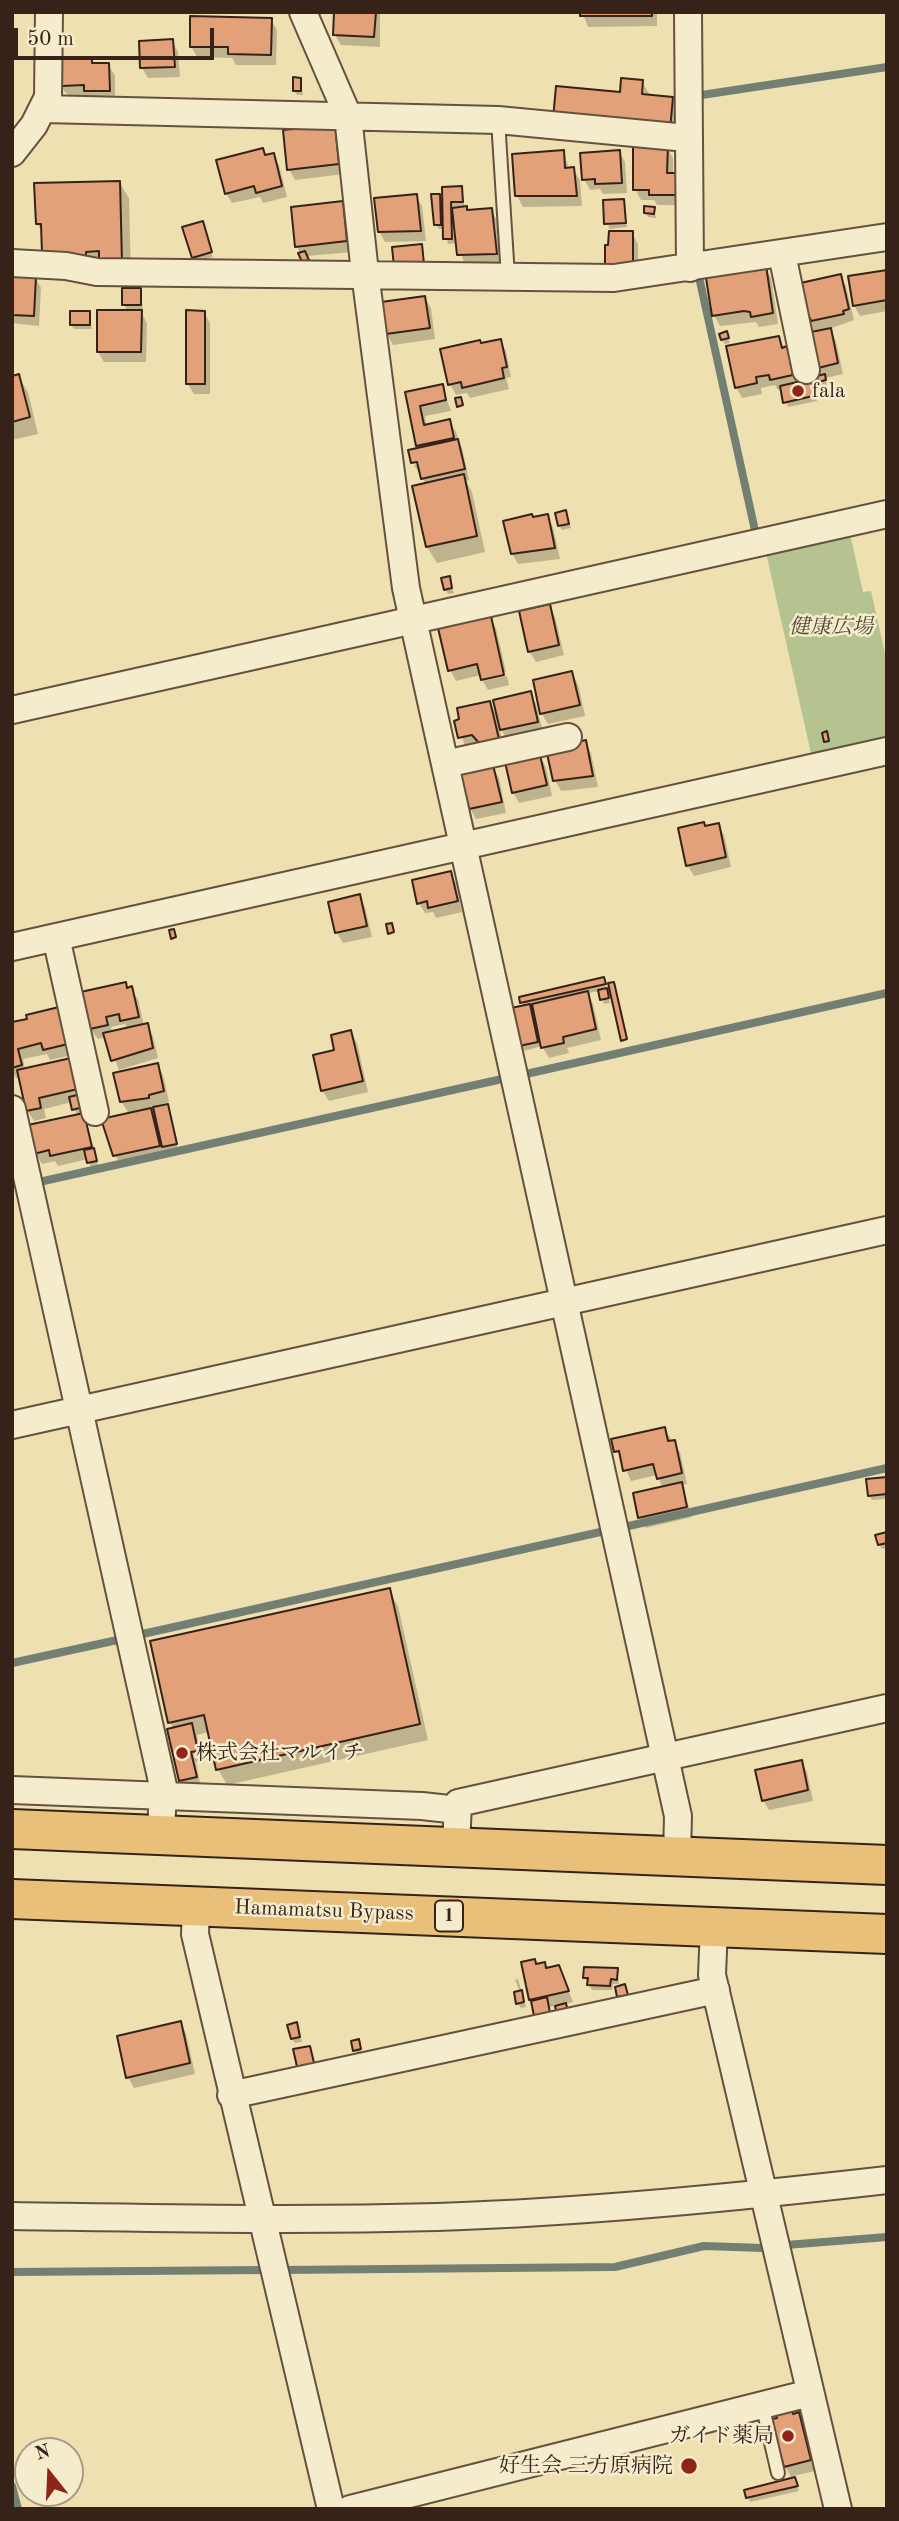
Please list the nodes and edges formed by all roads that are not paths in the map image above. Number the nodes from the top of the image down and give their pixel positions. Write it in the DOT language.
graph roads {
  1 [pos="49,12"];
  2 [pos="303,12"];
  3 [pos="688,12"];
  4 [pos="43,109"];
  5 [pos="348,116"];
  6 [pos="498,120"];
  7 [pos="687,138"];
  8 [pos="12,153"];
  9 [pos="887,237"];
  10 [pos="782,254"];
  11 [pos="12,262"];
  12 [pos="690,268"];
  13 [pos="365,273"];
  14 [pos="508,277"];
  15 [pos="806,370"];
  16 [pos="887,514"];
  17 [pos="413,620"];
  18 [pos="12,710"];
  19 [pos="568,737"];
  20 [pos="887,751"];
  21 [pos="445,764"];
  22 [pos="463,846"];
  23 [pos="57,937"];
  24 [pos="12,947"];
  25 [pos="12,1109"];
  26 [pos="96,1112"];
  27 [pos="887,1230"];
  28 [pos="564,1302"];
  29 [pos="79,1410"];
  30 [pos="12,1425"];
  31 [pos="887,1708"];
  32 [pos="665,1757"];
  33 [pos="162,1796"];
  34 [pos="19,1810"];
  35 [pos="114,1813"];
  36 [pos="217,1818"];
  37 [pos="457,1829"];
  38 [pos="161,1835"];
  39 [pos="677,1856"];
  40 [pos="887,1864"];
  41 [pos="12,1889"];
  42 [pos="12,1899"];
  43 [pos="135,1903"];
  44 [pos="196,1906"];
  45 [pos="714,1927"];
  46 [pos="887,1934"];
  47 [pos="716,1990"];
  48 [pos="231,2095"];
  49 [pos="887,2180"];
  50 [pos="762,2194"];
  51 [pos="12,2216"];
  52 [pos="260,2220"];
  53 [pos="810,2393"];
  54 [pos="762,2404"];
  55 [pos="778,2473"];
  56 [pos="331,2509"];
  57 [pos="351,2509"];
  58 [pos="838,2509"];
  1 -- 4 [label="street"];
  2 -- 5 [label="street"];
  3 -- 7 [label="street"];
  4 -- 5 [label="street"];
  4 -- 8 [label="street"];
  5 -- 6 [label="street"];
  5 -- 13 [label="street"];
  6 -- 7 [label="street"];
  6 -- 14 [label="lane"];
  7 -- 12 [label="street"];
  9 -- 10 [label="street"];
  10 -- 12 [label="street"];
  10 -- 15 [label="street"];
  11 -- 13 [label="street"];
  12 -- 14 [label="street"];
  13 -- 14 [label="street"];
  13 -- 17 [label="street"];
  16 -- 17 [label="street"];
  17 -- 18 [label="street"];
  17 -- 21 [label="street"];
  19 -- 21 [label="street"];
  20 -- 22 [label="street"];
  21 -- 22 [label="street"];
  22 -- 23 [label="street"];
  22 -- 28 [label="street"];
  23 -- 24 [label="street"];
  23 -- 26 [label="street"];
  25 -- 29 [label="street"];
  27 -- 28 [label="street"];
  28 -- 29 [label="street"];
  28 -- 32 [label="street"];
  29 -- 30 [label="street"];
  29 -- 33 [label="street"];
  31 -- 32 [label="street"];
  32 -- 37 [label="street"];
  32 -- 39 [label="street"];
  33 -- 35 [label="street"];
  33 -- 36 [label="street"];
  33 -- 38 [label="street"];
  34 -- 35 [label="highway"];
  35 -- 38 [label="highway"];
  36 -- 37 [label="highway"];
  36 -- 38 [label="highway"];
  37 -- 39 [label="highway"];
  39 -- 40 [label="highway"];
  41 -- 43 [label="highway"];
  42 -- 43 [label="highway, Hamamatsu Bypass / 1"];
  43 -- 44 [label="highway, Hamamatsu Bypass / 1"];
  44 -- 45 [label="highway, Hamamatsu Bypass / 1"];
  44 -- 48 [label="street"];
  45 -- 46 [label="highway, Hamamatsu Bypass / 1"];
  45 -- 47 [label="street"];
  47 -- 48 [label="street"];
  47 -- 50 [label="street"];
  48 -- 52 [label="street"];
  49 -- 50 [label="street"];
  50 -- 52 [label="street"];
  50 -- 53 [label="street"];
  51 -- 52 [label="street"];
  52 -- 56 [label="street"];
  53 -- 54 [label="street"];
  53 -- 58 [label="street"];
  54 -- 55 [label="lane"];
  54 -- 57 [label="street"];
}
